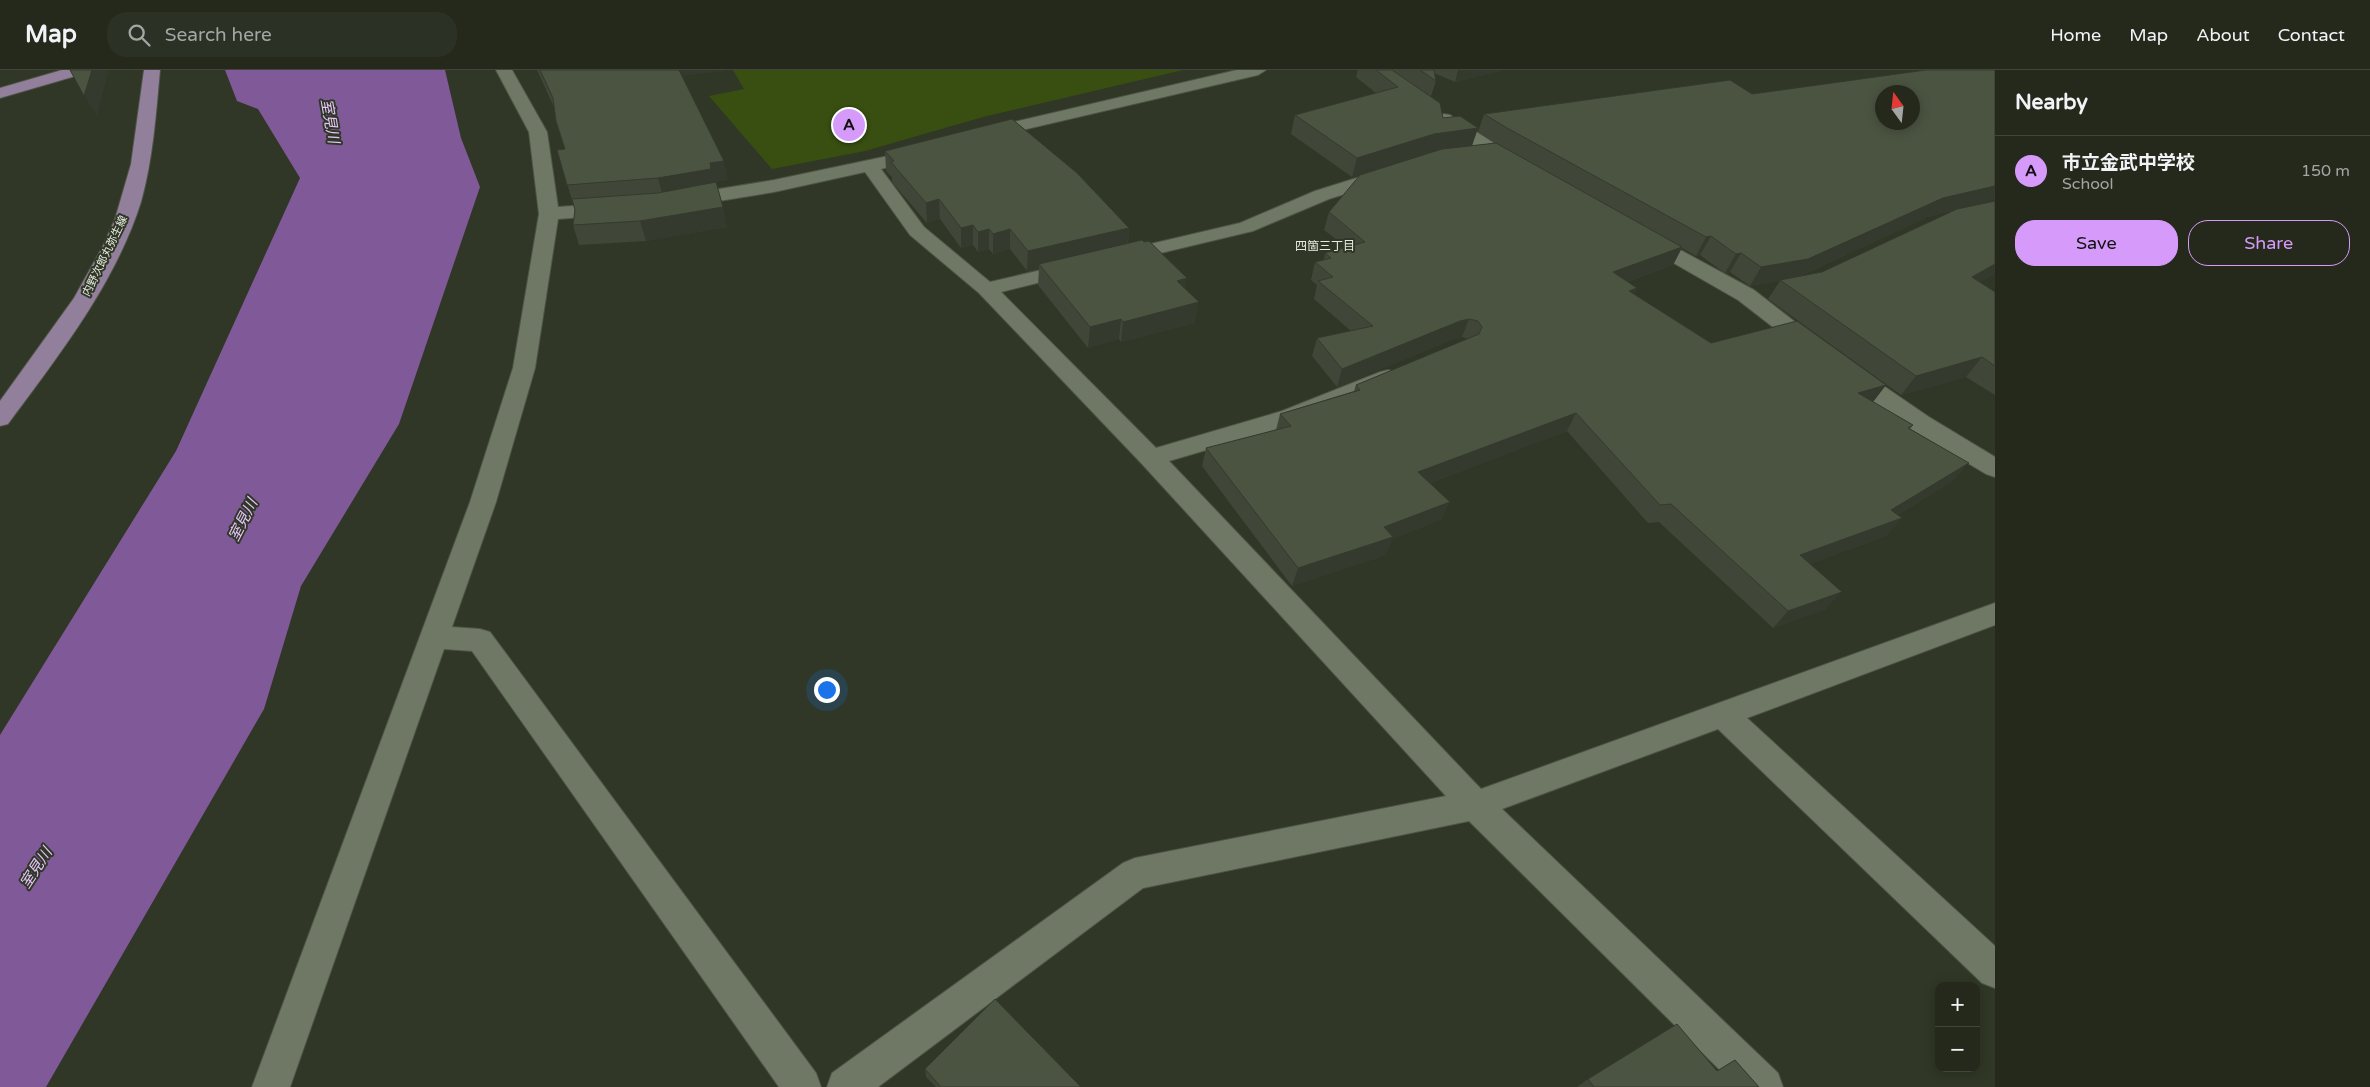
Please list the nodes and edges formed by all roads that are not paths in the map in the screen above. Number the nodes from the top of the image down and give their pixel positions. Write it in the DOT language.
graph roads {
  1 [pos="80,70"];
  2 [pos="152,70"];
  3 [pos="504,70"];
  4 [pos="1258,70"];
  5 [pos="0,93"];
  6 [pos="1429,109"];
  7 [pos="971,138"];
  8 [pos="1492,152"];
  9 [pos="907,156"];
  10 [pos="1463,156"];
  11 [pos="870,167"];
  12 [pos="1406,168"];
  13 [pos="1526,171"];
  14 [pos="663,205"];
  15 [pos="634,207"];
  16 [pos="549,214"];
  17 [pos="1628,228"];
  18 [pos="986,289"];
  19 [pos="1774,290"];
  20 [pos="1746,296"];
  21 [pos="1408,369"];
  22 [pos="0,418"];
  23 [pos="1151,458"];
  24 [pos="1995,468"];
  25 [pos="1995,614"];
  26 [pos="434,637"];
  27 [pos="1722,714"];
  28 [pos="1474,805"];
  29 [pos="1995,970"];
  30 [pos="271,1087"];
  31 [pos="802,1087"];
  32 [pos="846,1087"];
  33 [pos="1764,1087"];
  1 -- 5 [label="main road"];
  2 -- 22 [label="main road, 内野次郎丸弥生線"];
  3 -- 16 [label="street"];
  4 -- 7 [label="street"];
  6 -- 8 [label="street"];
  8 -- 10 [label="street"];
  8 -- 13 [label="street"];
  9 -- 11 [label="street"];
  11 -- 14 [label="street"];
  11 -- 18 [label="street"];
  12 -- 18 [label="street"];
  15 -- 16 [label="street"];
  16 -- 26 [label="street"];
  17 -- 20 [label="street"];
  18 -- 23 [label="street"];
  19 -- 20 [label="street"];
  20 -- 24 [label="street"];
  21 -- 23 [label="street"];
  23 -- 28 [label="street"];
  25 -- 27 [label="street"];
  26 -- 30 [label="street"];
  26 -- 31 [label="street"];
  27 -- 28 [label="street"];
  27 -- 29 [label="street"];
  28 -- 32 [label="street"];
  28 -- 33 [label="street"];
}
